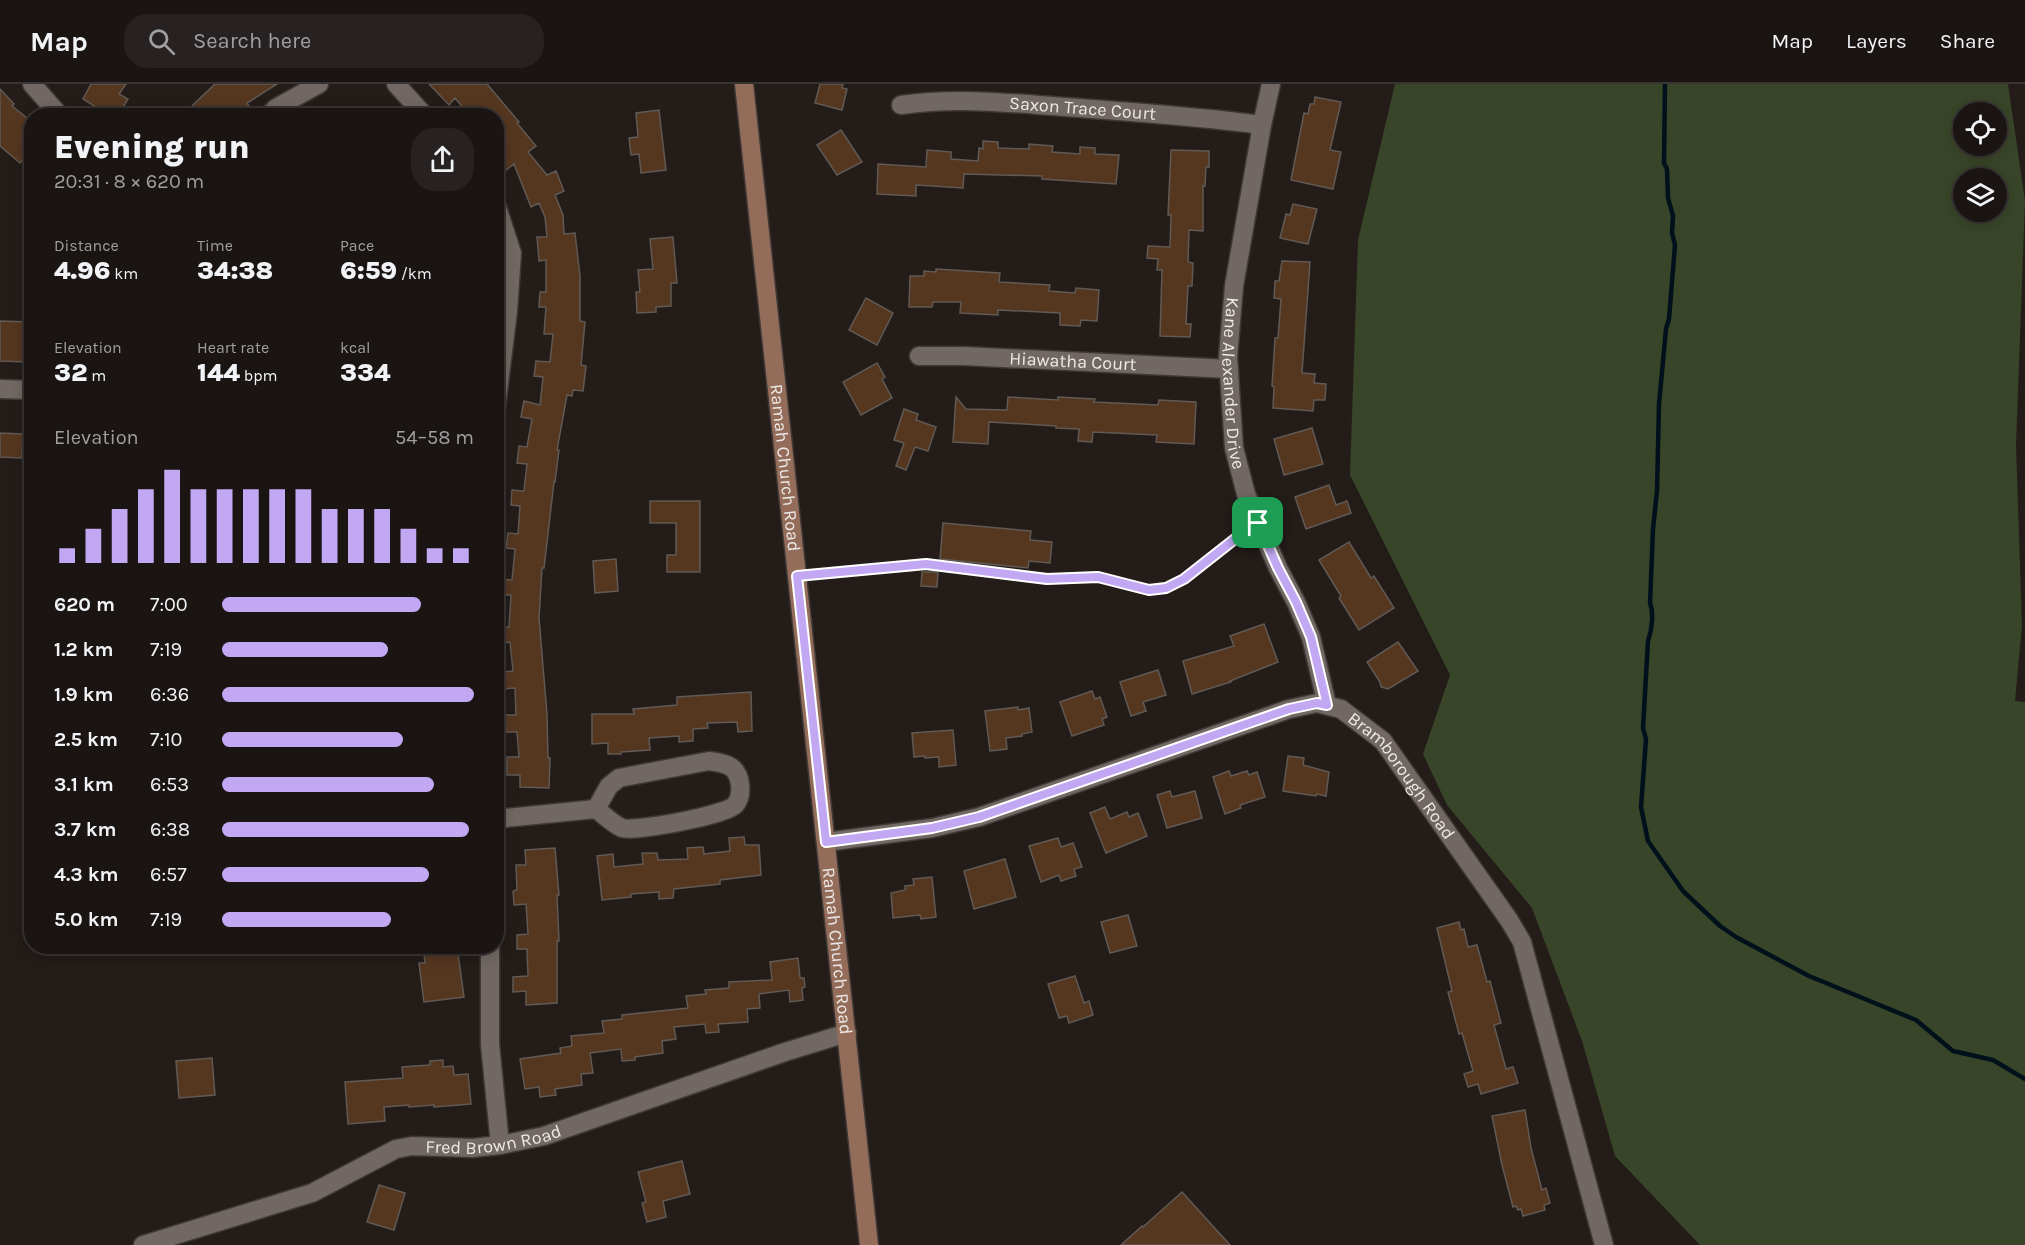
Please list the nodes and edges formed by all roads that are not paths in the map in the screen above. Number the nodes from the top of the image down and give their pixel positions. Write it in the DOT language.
graph roads {
  1 [pos="318,84"];
  2 [pos="396,84"];
  3 [pos="744,84"];
  4 [pos="1271,84"];
  5 [pos="41,88"];
  6 [pos="901,105"];
  7 [pos="55,108"];
  8 [pos="276,108"];
  9 [pos="418,108"];
  10 [pos="1262,125"];
  11 [pos="504,228"];
  12 [pos="504,343"];
  13 [pos="919,356"];
  14 [pos="1229,369"];
  15 [pos="0,389"];
  16 [pos="24,390"];
  17 [pos="1258,523"];
  18 [pos="797,576"];
  19 [pos="1327,705"];
  20 [pos="596,808"];
  21 [pos="504,818"];
  22 [pos="826,842"];
  23 [pos="490,954"];
  24 [pos="846,1034"];
  25 [pos="500,1145"];
  26 [pos="143,1245"];
  27 [pos="869,1245"];
  28 [pos="1604,1245"];
  1 -- 8 [label="street"];
  2 -- 9 [label="street"];
  3 -- 18 [label="main road, Ramah Church Road"];
  4 -- 10 [label="street, Kane Alexander Drive"];
  5 -- 7 [label="street"];
  6 -- 10 [label="street, Saxon Trace Court"];
  10 -- 14 [label="street, Kane Alexander Drive"];
  11 -- 12 [label="street"];
  13 -- 14 [label="street, Hiawatha Court"];
  14 -- 17 [label="street, Kane Alexander Drive"];
  15 -- 16 [label="street"];
  17 -- 18 [label="lane"];
  17 -- 19 [label="street, Kane Alexander Drive"];
  18 -- 22 [label="main road, Ramah Church Road"];
  19 -- 22 [label="street, Bramborough Road"];
  19 -- 28 [label="street, Bramborough Road"];
  20 -- 20 [label="street"];
  20 -- 21 [label="street"];
  22 -- 24 [label="main road, Ramah Church Road"];
  23 -- 25 [label="street"];
  24 -- 25 [label="street, Fred Brown Road"];
  24 -- 27 [label="main road, Ramah Church Road"];
  25 -- 26 [label="street, Fred Brown Road"];
}
